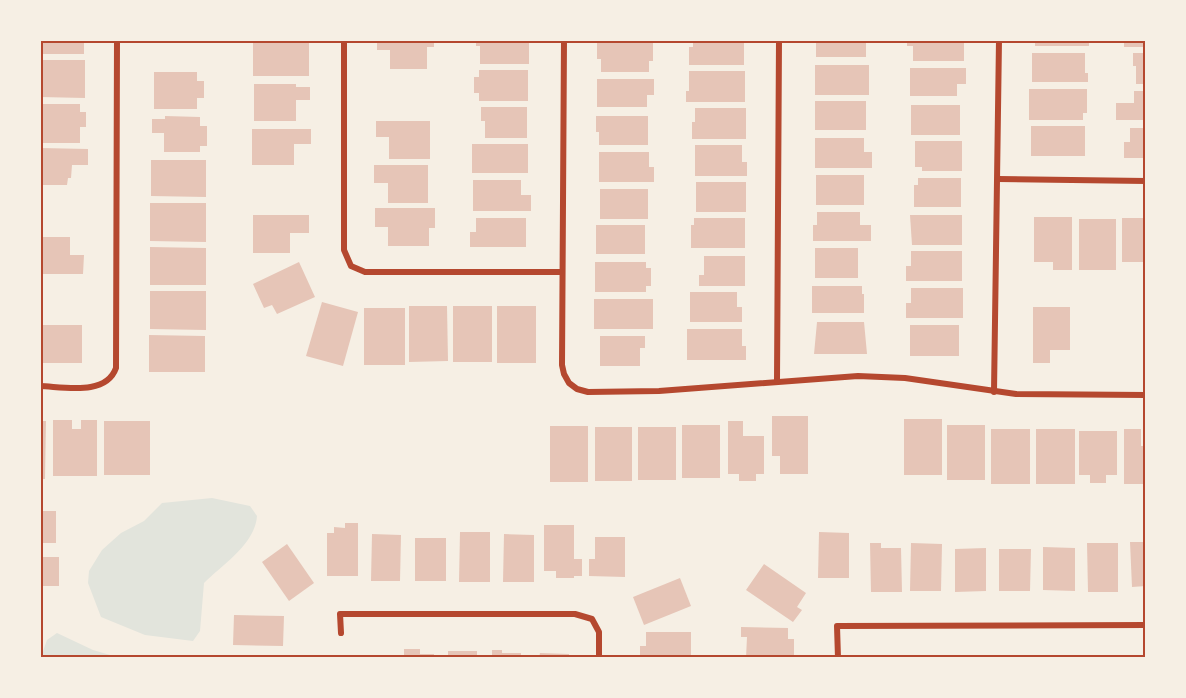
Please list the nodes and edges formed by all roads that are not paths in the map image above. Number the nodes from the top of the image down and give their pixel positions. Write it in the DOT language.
graph roads {
  1 [pos="117,40"];
  2 [pos="344,40"];
  3 [pos="564,40"];
  4 [pos="780,40"];
  5 [pos="999,40"];
  6 [pos="998,179"];
  7 [pos="1146,181"];
  8 [pos="562,272"];
  9 [pos="777,381"];
  10 [pos="40,386"];
  11 [pos="994,392"];
  12 [pos="1146,395"];
  13 [pos="1146,625"];
  14 [pos="341,633"];
  15 [pos="598,657"];
  16 [pos="838,657"];
  1 -- 10 [label="street"];
  2 -- 8 [label="street"];
  3 -- 8 [label="street"];
  4 -- 9 [label="street"];
  5 -- 6 [label="street"];
  6 -- 7 [label="street"];
  6 -- 11 [label="street"];
  8 -- 9 [label="street"];
  9 -- 11 [label="street"];
  11 -- 12 [label="street"];
  13 -- 16 [label="street"];
  14 -- 15 [label="street"];
}
